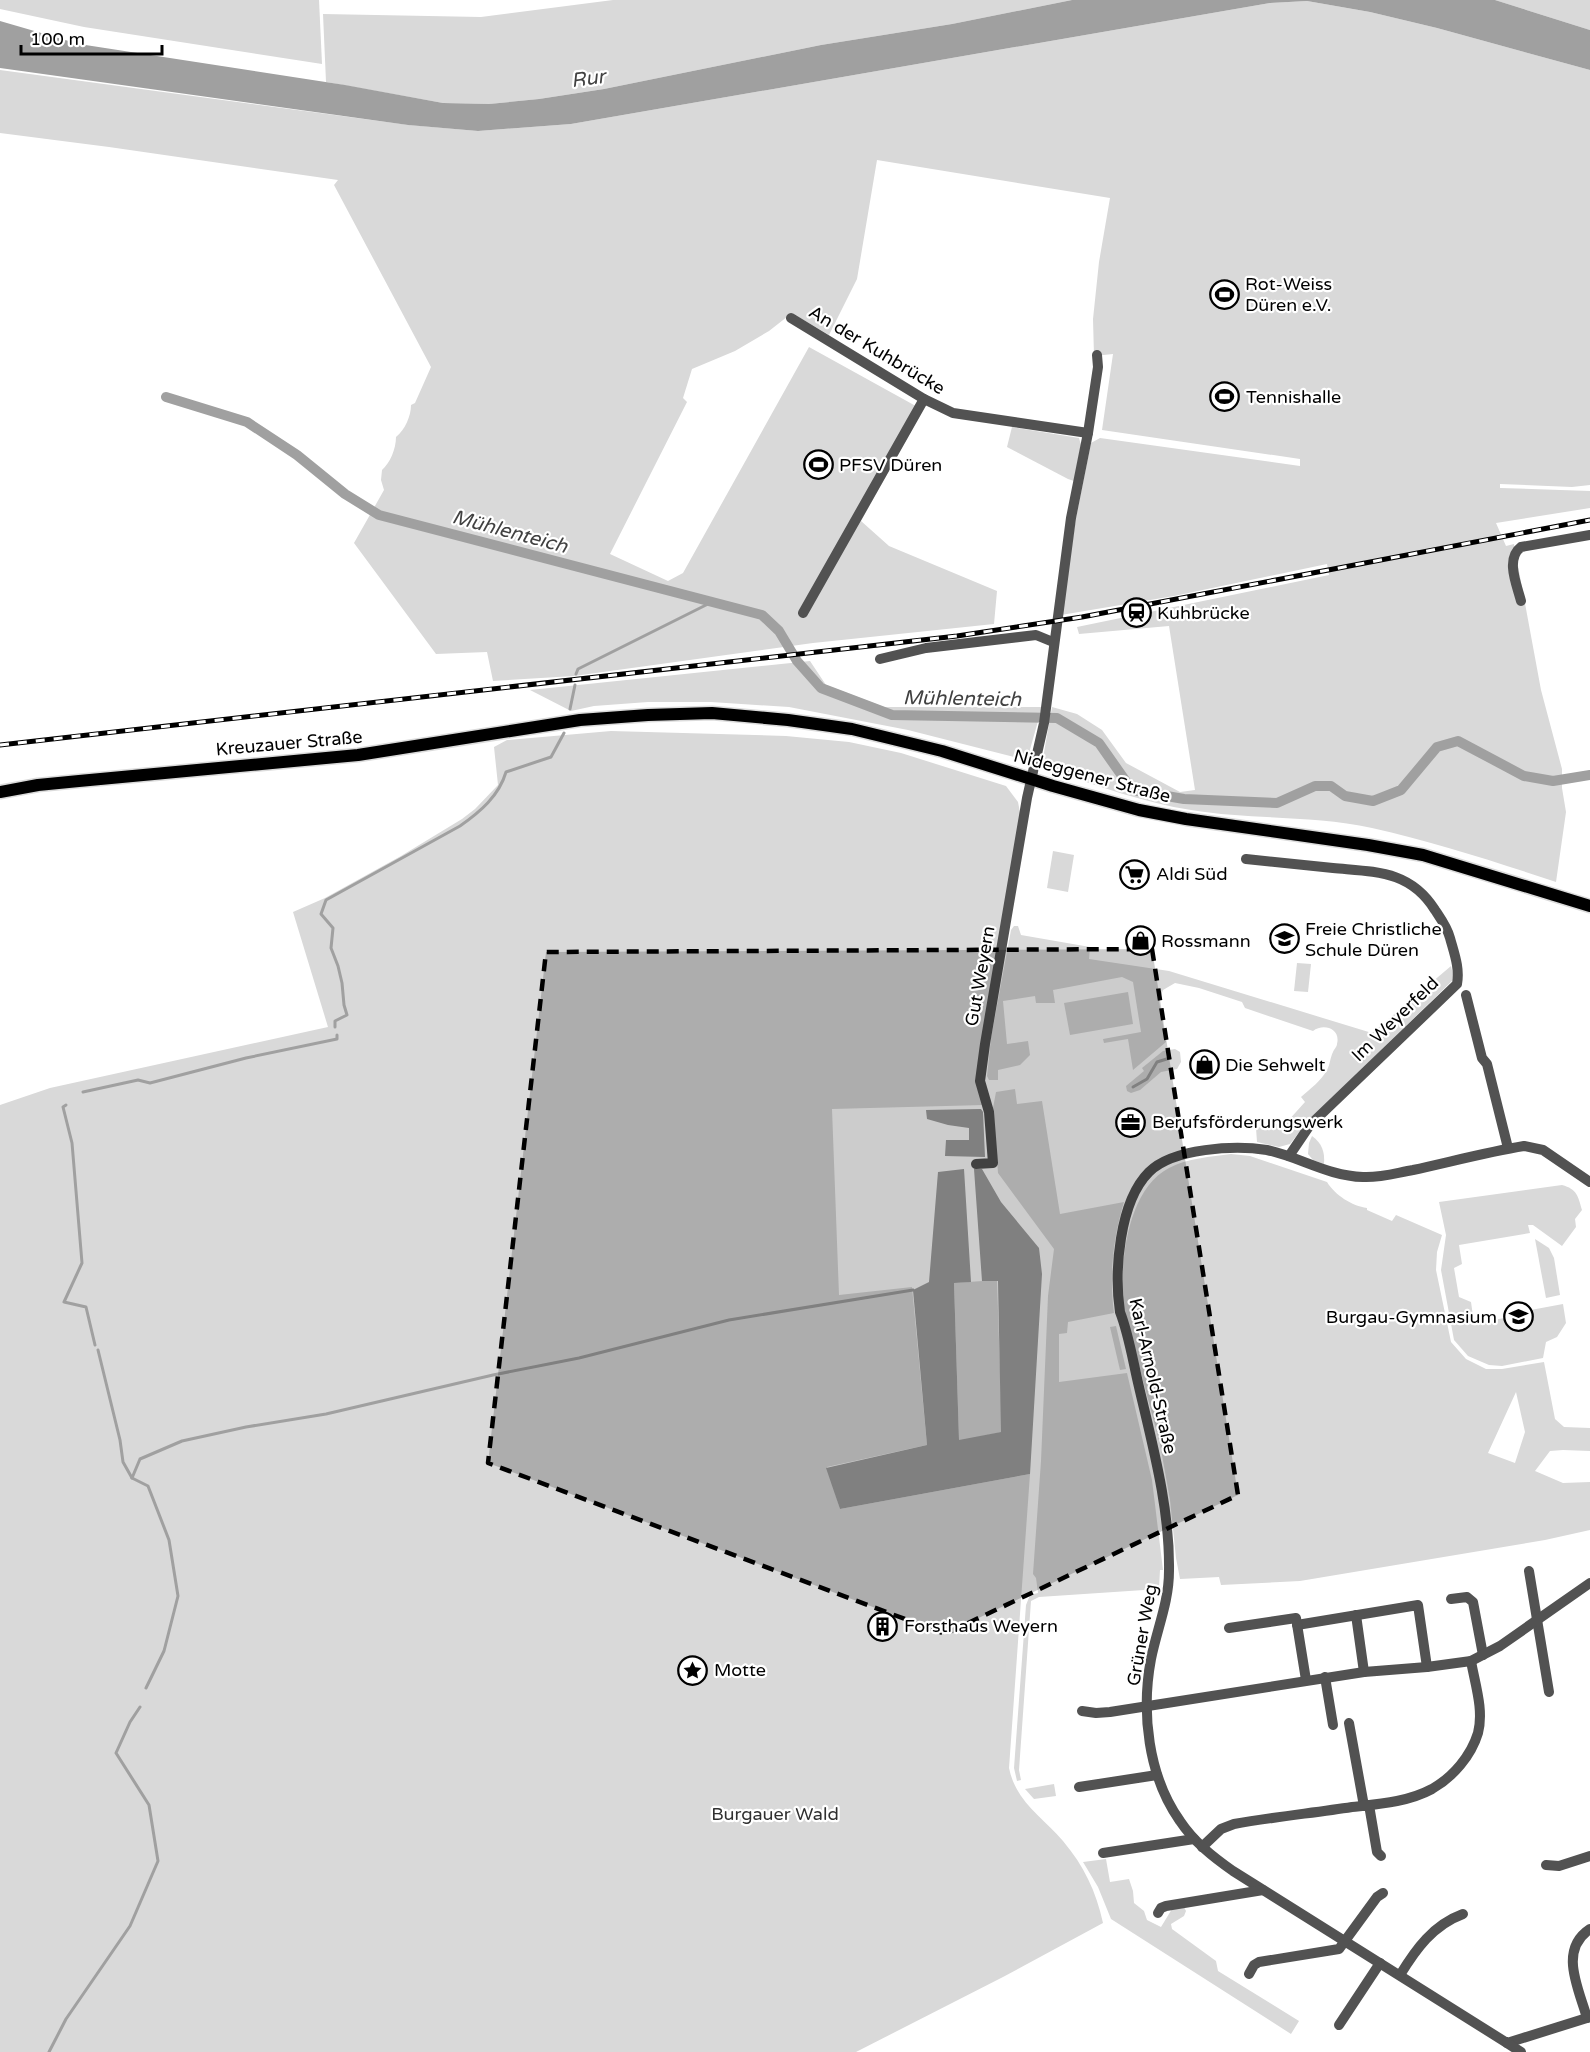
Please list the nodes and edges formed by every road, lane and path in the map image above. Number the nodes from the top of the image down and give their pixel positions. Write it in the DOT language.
graph roads {
  1 [pos="791,318"];
  2 [pos="1098,355"];
  3 [pos="924,399"];
  4 [pos="1088,433"];
  5 [pos="1590,535"];
  6 [pos="1521,601"];
  7 [pos="803,613"];
  8 [pos="1053,642"];
  9 [pos="879,659"];
  10 [pos="580,720"];
  11 [pos="1031,779"];
  12 [pos="0,792"];
  13 [pos="1246,859"];
  14 [pos="1590,906"];
  15 [pos="1466,994"];
  16 [pos="1508,1148"];
  17 [pos="1289,1156"];
  18 [pos="976,1164"];
  19 [pos="1590,1182"];
  20 [pos="1169,1570"];
  21 [pos="1529,1571"];
  22 [pos="1590,1583"];
  23 [pos="1451,1599"];
  24 [pos="1356,1615"];
  25 [pos="1537,1621"];
  26 [pos="1297,1625"];
  27 [pos="1229,1628"];
  28 [pos="1484,1655"];
  29 [pos="1471,1661"];
  30 [pos="1427,1667"];
  31 [pos="1364,1672"];
  32 [pos="1325,1677"];
  33 [pos="1306,1680"];
  34 [pos="1549,1692"];
  35 [pos="1147,1706"];
  36 [pos="1082,1711"];
  37 [pos="1349,1723"];
  38 [pos="1333,1725"];
  39 [pos="1157,1775"];
  40 [pos="1079,1787"];
  41 [pos="1367,1805"];
  42 [pos="1198,1843"];
  43 [pos="1103,1853"];
  44 [pos="1381,1856"];
  45 [pos="1590,1856"];
  46 [pos="1546,1865"];
  47 [pos="1263,1890"];
  48 [pos="1383,1893"];
  49 [pos="1158,1913"];
  50 [pos="1463,1914"];
  51 [pos="1590,1929"];
  52 [pos="1345,1941"];
  53 [pos="1380,1963"];
  54 [pos="1249,1974"];
  55 [pos="1400,1976"];
  56 [pos="1589,2018"];
  57 [pos="1340,2025"];
  58 [pos="1507,2043"];
  59 [pos="1521,2052"];
  1 -- 3 [label="street, An der Kuhbrücke"];
  2 -- 4 [label="street"];
  3 -- 4 [label="street, An der Kuhbrücke"];
  3 -- 7 [label="street"];
  4 -- 8 [label="street"];
  5 -- 6 [label="street"];
  8 -- 9 [label="street"];
  8 -- 11 [label="street"];
  10 -- 11 [label="main road, Nideggener Straße"];
  10 -- 12 [label="main road, Kreuzauer Straße"];
  11 -- 14 [label="main road, Nideggener Straße"];
  11 -- 18 [label="street, Gut Weyern"];
  13 -- 17 [label="street, Im Weyerfeld"];
  15 -- 16 [label="street"];
  16 -- 17 [label="street, Karl-Arnold-Straße"];
  16 -- 19 [label="street, Karl-Arnold-Straße"];
  17 -- 20 [label="street, Karl-Arnold-Straße"];
  20 -- 35 [label="street, Grüner Weg"];
  21 -- 25 [label="street"];
  22 -- 25 [label="street"];
  23 -- 28 [label="street"];
  24 -- 26 [label="street"];
  24 -- 30 [label="street"];
  24 -- 31 [label="street"];
  25 -- 28 [label="street"];
  25 -- 34 [label="street"];
  26 -- 27 [label="street"];
  26 -- 33 [label="street"];
  28 -- 29 [label="street"];
  29 -- 30 [label="street"];
  29 -- 41 [label="street"];
  30 -- 31 [label="street"];
  31 -- 32 [label="street"];
  32 -- 33 [label="street"];
  32 -- 38 [label="street"];
  33 -- 35 [label="street"];
  35 -- 36 [label="street, Grüner Weg"];
  35 -- 39 [label="street, Grüner Weg"];
  37 -- 41 [label="street"];
  39 -- 40 [label="street"];
  39 -- 42 [label="street, Grüner Weg"];
  41 -- 42 [label="street"];
  41 -- 44 [label="street"];
  42 -- 43 [label="street"];
  42 -- 47 [label="street, Grüner Weg"];
  45 -- 46 [label="street"];
  47 -- 49 [label="street"];
  47 -- 52 [label="street, Grüner Weg"];
  48 -- 52 [label="street"];
  50 -- 55 [label="street"];
  51 -- 56 [label="street"];
  52 -- 53 [label="street, Grüner Weg"];
  52 -- 54 [label="street"];
  53 -- 55 [label="street, Grüner Weg"];
  53 -- 57 [label="street"];
  55 -- 58 [label="street, Grüner Weg"];
  56 -- 58 [label="street"];
  58 -- 59 [label="street, Grüner Weg"];
}
